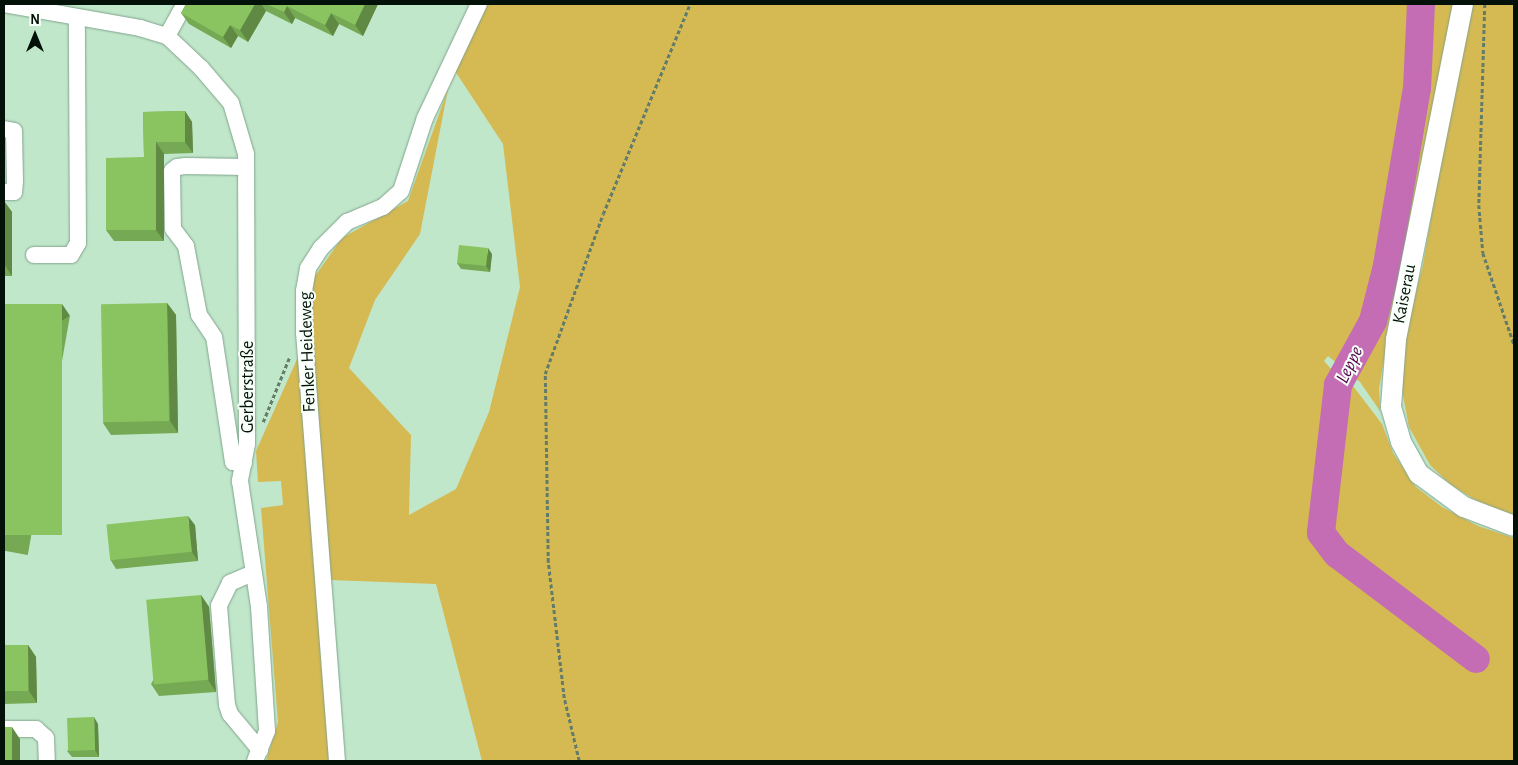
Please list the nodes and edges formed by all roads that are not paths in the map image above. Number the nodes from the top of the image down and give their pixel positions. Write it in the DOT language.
graph roads {
  1 [pos="4,4"];
  2 [pos="185,4"];
  3 [pos="480,4"];
  4 [pos="1463,4"];
  5 [pos="77,17"];
  6 [pos="167,36"];
  7 [pos="4,129"];
  8 [pos="246,168"];
  9 [pos="4,192"];
  10 [pos="34,255"];
  11 [pos="244,463"];
  12 [pos="1514,526"];
  13 [pos="254,573"];
  14 [pos="4,730"];
  15 [pos="257,756"];
  16 [pos="47,761"];
  17 [pos="337,761"];
  1 -- 5 [label="street, Gerberstraße"];
  2 -- 6 [label="street"];
  3 -- 17 [label="street, Fenker Heideweg"];
  4 -- 12 [label="main road, Kaiserau"];
  5 -- 6 [label="street, Gerberstraße"];
  5 -- 10 [label="street"];
  6 -- 8 [label="street, Gerberstraße"];
  7 -- 9 [label="street"];
  8 -- 11 [label="street, Gerberstraße"];
  8 -- 11 [label="street"];
  11 -- 13 [label="street, Gerberstraße"];
  13 -- 15 [label="street, Gerberstraße"];
  13 -- 15 [label="street"];
  14 -- 16 [label="street"];
}
